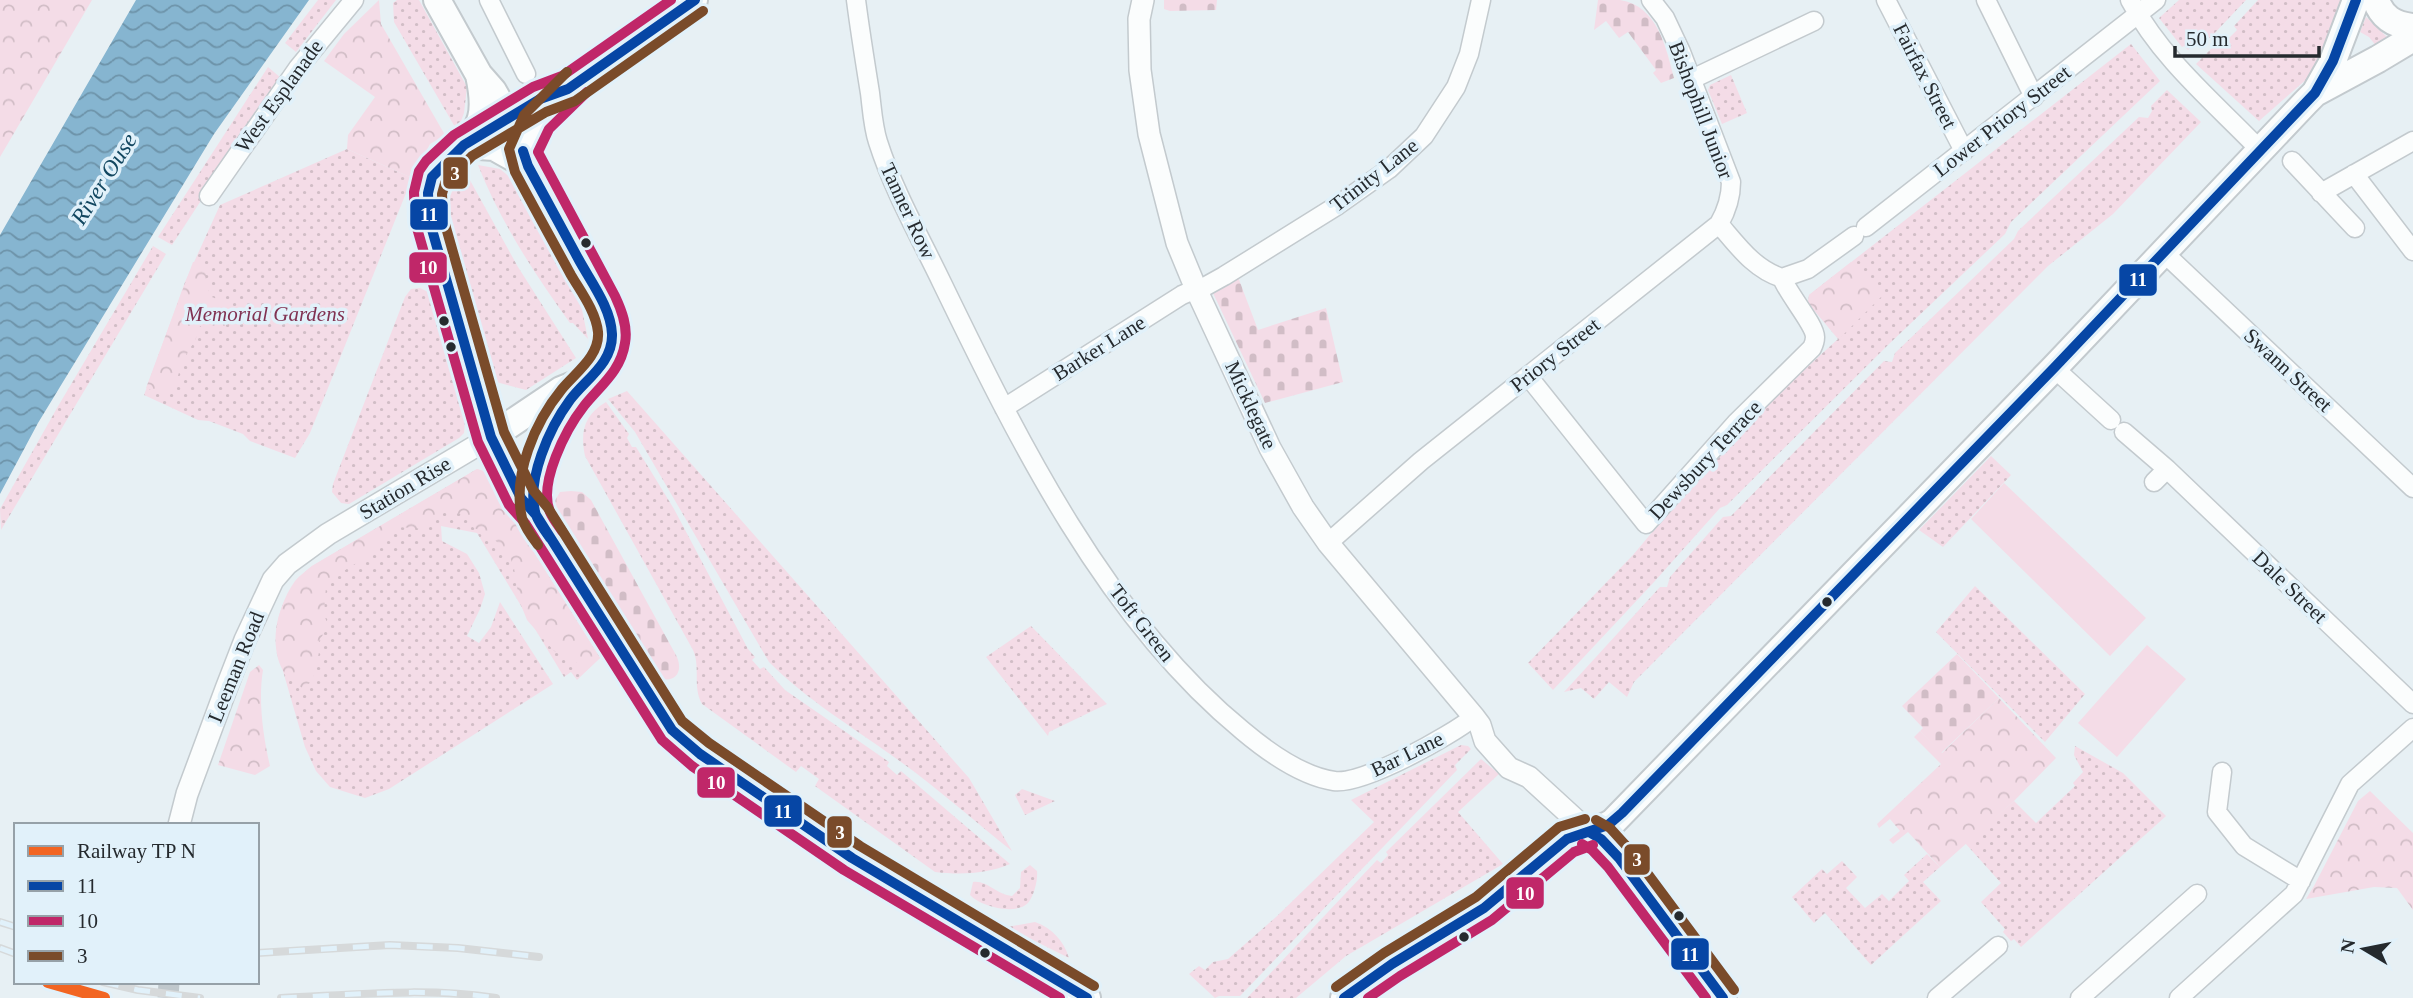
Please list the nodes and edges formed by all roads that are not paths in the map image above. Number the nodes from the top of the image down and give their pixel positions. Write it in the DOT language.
graph roads {
  1 [pos="354,0"];
  2 [pos="437,0"];
  3 [pos="489,0"];
  4 [pos="695,0"];
  5 [pos="856,0"];
  6 [pos="1143,0"];
  7 [pos="1480,0"];
  8 [pos="1651,0"];
  9 [pos="1886,0"];
  10 [pos="1986,0"];
  11 [pos="2156,0"];
  12 [pos="2356,0"];
  13 [pos="2376,0"];
  14 [pos="2134,8"];
  15 [pos="1814,21"];
  16 [pos="2413,27"];
  17 [pos="2413,38"];
  18 [pos="526,74"];
  19 [pos="479,75"];
  20 [pos="1690,80"];
  21 [pos="568,89"];
  22 [pos="2315,93"];
  23 [pos="2034,97"];
  24 [pos="509,119"];
  25 [pos="2413,141"];
  26 [pos="464,145"];
  27 [pos="2260,150"];
  28 [pos="1964,151"];
  29 [pos="526,158"];
  30 [pos="2292,162"];
  31 [pos="2354,174"];
  32 [pos="2321,193"];
  33 [pos="209,196"];
  34 [pos="1719,224"];
  35 [pos="2355,228"];
  36 [pos="2162,251"];
  37 [pos="2413,251"];
  38 [pos="1782,278"];
  39 [pos="1196,290"];
  40 [pos="2054,368"];
  41 [pos="1528,376"];
  42 [pos="589,379"];
  43 [pos="1003,408"];
  44 [pos="491,437"];
  45 [pos="2413,488"];
  46 [pos="536,515"];
  47 [pos="328,534"];
  48 [pos="1328,543"];
  49 [pos="2413,704"];
  50 [pos="1477,721"];
  51 [pos="2413,728"];
  52 [pos="2222,772"];
  53 [pos="1336,781"];
  54 [pos="180,823"];
  55 [pos="1589,832"];
  56 [pos="2298,888"];
  57 [pos="2197,894"];
  58 [pos="1998,946"];
  59 [pos="1087,998"];
  60 [pos="1344,998"];
  61 [pos="1723,998"];
  62 [pos="1937,998"];
  63 [pos="2080,998"];
  64 [pos="2179,998"];
  1 -- 33 [label="street, West Esplanade"];
  2 -- 19 [label="main road"];
  3 -- 18 [label="street"];
  4 -- 21 [label="main road"];
  5 -- 43 [label="street, Tanner Row"];
  6 -- 39 [label="street, Micklegate"];
  7 -- 39 [label="street, Trinity Lane"];
  8 -- 20 [label="street, Bishophill Junior"];
  9 -- 28 [label="street, Fairfax Street"];
  10 -- 23 [label="street"];
  11 -- 14 [label="street, Lower Priory Street"];
  12 -- 22 [label="main road"];
  13 -- 16 [label="main road"];
  14 -- 23 [label="street, Lower Priory Street"];
  14 -- 27 [label="street"];
  15 -- 20 [label="street"];
  17 -- 22 [label="main road"];
  19 -- 24 [label="main road"];
  19 -- 26 [label="main road"];
  20 -- 34 [label="street, Bishophill Junior"];
  21 -- 24 [label="main road"];
  21 -- 29 [label="main road"];
  22 -- 27 [label="main road"];
  23 -- 28 [label="street, Lower Priory Street"];
  24 -- 26 [label="main road"];
  24 -- 29 [label="main road"];
  25 -- 31 [label="street"];
  26 -- 29 [label="main road"];
  26 -- 44 [label="main road"];
  27 -- 36 [label="main road"];
  28 -- 38 [label="street, Lower Priory Street"];
  29 -- 42 [label="main road"];
  30 -- 32 [label="street"];
  31 -- 32 [label="street"];
  31 -- 37 [label="street"];
  32 -- 35 [label="street"];
  34 -- 38 [label="street"];
  34 -- 41 [label="street, Priory Street"];
  36 -- 40 [label="main road"];
  36 -- 45 [label="street, Swann Street"];
  38 -- 41 [label="street, Dewsbury Terrace"];
  39 -- 43 [label="street, Barker Lane"];
  39 -- 48 [label="street, Micklegate"];
  40 -- 49 [label="street, Dale Street"];
  40 -- 55 [label="main road"];
  41 -- 48 [label="street, Priory Street"];
  42 -- 44 [label="main road, Station Rise"];
  42 -- 46 [label="main road"];
  43 -- 53 [label="street, Toft Green"];
  44 -- 46 [label="main road"];
  44 -- 47 [label="street, Station Rise"];
  46 -- 59 [label="main road"];
  47 -- 54 [label="street, Leeman Road"];
  48 -- 50 [label="street, Micklegate"];
  50 -- 53 [label="street, Bar Lane"];
  50 -- 55 [label="street, Micklegate"];
  51 -- 56 [label="street"];
  52 -- 56 [label="street"];
  55 -- 60 [label="main road"];
  55 -- 61 [label="main road"];
  56 -- 64 [label="street"];
  57 -- 63 [label="street"];
  58 -- 62 [label="street"];
}
